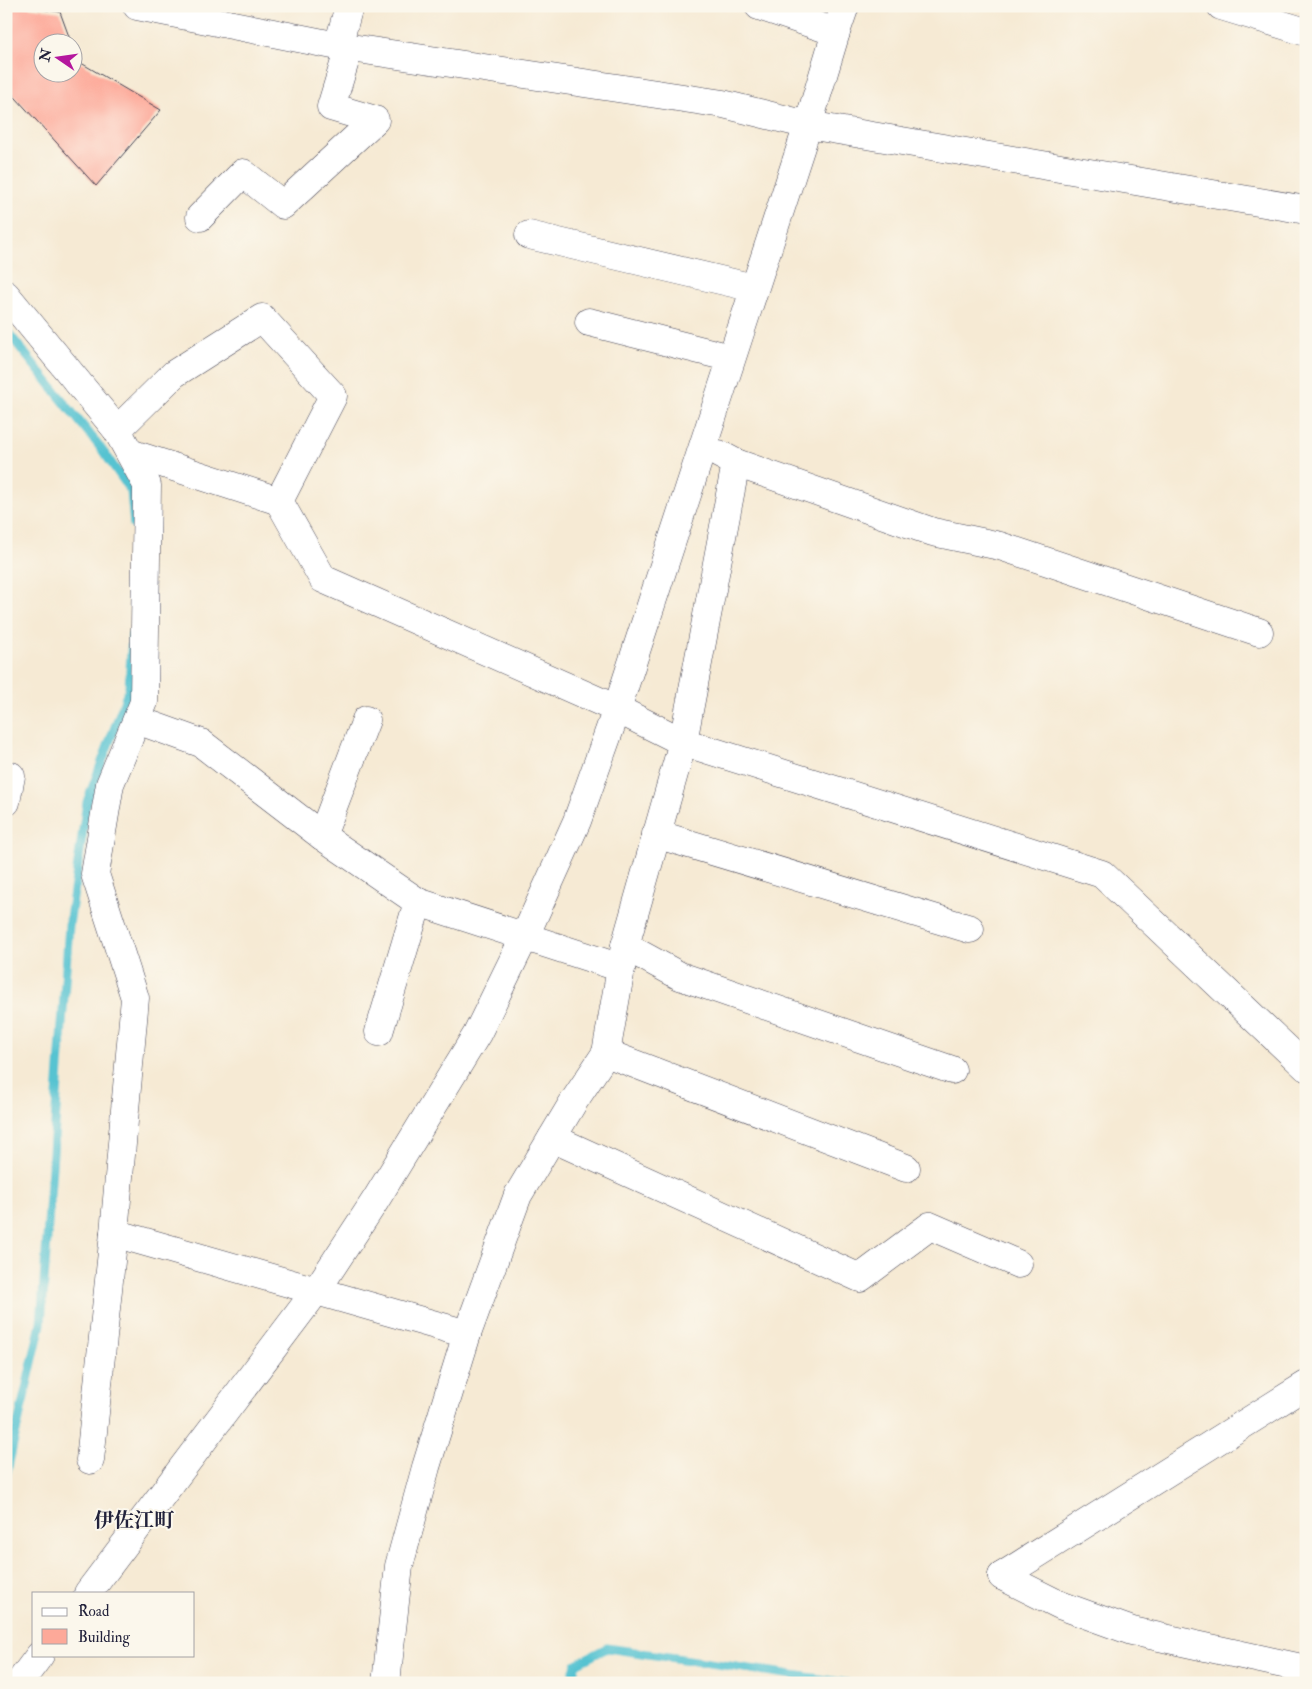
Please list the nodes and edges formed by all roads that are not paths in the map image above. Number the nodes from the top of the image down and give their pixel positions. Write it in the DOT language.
graph roads {
  1 [pos="137,6"];
  2 [pos="349,6"];
  3 [pos="759,6"];
  4 [pos="845,6"];
  5 [pos="1221,6"];
  6 [pos="836,32"];
  7 [pos="1306,32"];
  8 [pos="343,47"];
  9 [pos="808,126"];
  10 [pos="1306,210"];
  11 [pos="200,217"];
  12 [pos="529,235"];
  13 [pos="754,288"];
  14 [pos="6,295"];
  15 [pos="589,322"];
  16 [pos="732,358"];
  17 [pos="124,441"];
  18 [pos="703,445"];
  19 [pos="736,464"];
  20 [pos="279,501"];
  21 [pos="1259,632"];
  22 [pos="617,709"];
  23 [pos="137,720"];
  24 [pos="366,720"];
  25 [pos="683,742"];
  26 [pos="6,775"];
  27 [pos="6,802"];
  28 [pos="656,834"];
  29 [pos="322,836"];
  30 [pos="418,902"];
  31 [pos="970,929"];
  32 [pos="525,936"];
  33 [pos="623,957"];
  34 [pos="379,1032"];
  35 [pos="606,1053"];
  36 [pos="1306,1067"];
  37 [pos="952,1070"];
  38 [pos="552,1138"];
  39 [pos="906,1168"];
  40 [pos="114,1233"];
  41 [pos="1018,1264"];
  42 [pos="316,1291"];
  43 [pos="467,1334"];
  44 [pos="1306,1385"];
  45 [pos="90,1460"];
  46 [pos="89,1592"];
  47 [pos="39,1656"];
  48 [pos="1306,1668"];
  49 [pos="20,1683"];
  50 [pos="386,1683"];
  1 -- 8 [label="street"];
  2 -- 8 [label="street"];
  3 -- 6 [label="street"];
  4 -- 6 [label="street"];
  5 -- 7 [label="street"];
  6 -- 9 [label="street"];
  8 -- 9 [label="street"];
  8 -- 11 [label="street"];
  9 -- 10 [label="street"];
  9 -- 13 [label="street"];
  12 -- 13 [label="street"];
  13 -- 16 [label="street"];
  14 -- 17 [label="street"];
  15 -- 16 [label="street"];
  16 -- 18 [label="street"];
  17 -- 20 [label="street"];
  17 -- 20 [label="street"];
  17 -- 23 [label="street"];
  18 -- 19 [label="street"];
  18 -- 22 [label="street"];
  19 -- 21 [label="street"];
  19 -- 25 [label="street"];
  20 -- 22 [label="street"];
  22 -- 25 [label="street"];
  22 -- 32 [label="street"];
  23 -- 29 [label="street"];
  23 -- 40 [label="street"];
  24 -- 29 [label="street"];
  25 -- 28 [label="street"];
  25 -- 36 [label="street"];
  26 -- 27 [label="street"];
  28 -- 31 [label="street"];
  28 -- 33 [label="street"];
  29 -- 30 [label="street"];
  30 -- 32 [label="street"];
  30 -- 34 [label="street"];
  32 -- 33 [label="street"];
  32 -- 42 [label="street"];
  33 -- 35 [label="street"];
  33 -- 37 [label="street"];
  35 -- 38 [label="street"];
  35 -- 39 [label="street"];
  38 -- 41 [label="street"];
  38 -- 43 [label="street"];
  40 -- 42 [label="street"];
  40 -- 45 [label="street"];
  42 -- 43 [label="street"];
  42 -- 46 [label="street"];
  43 -- 50 [label="street"];
  44 -- 48 [label="street"];
  47 -- 49 [label="street"];
}
